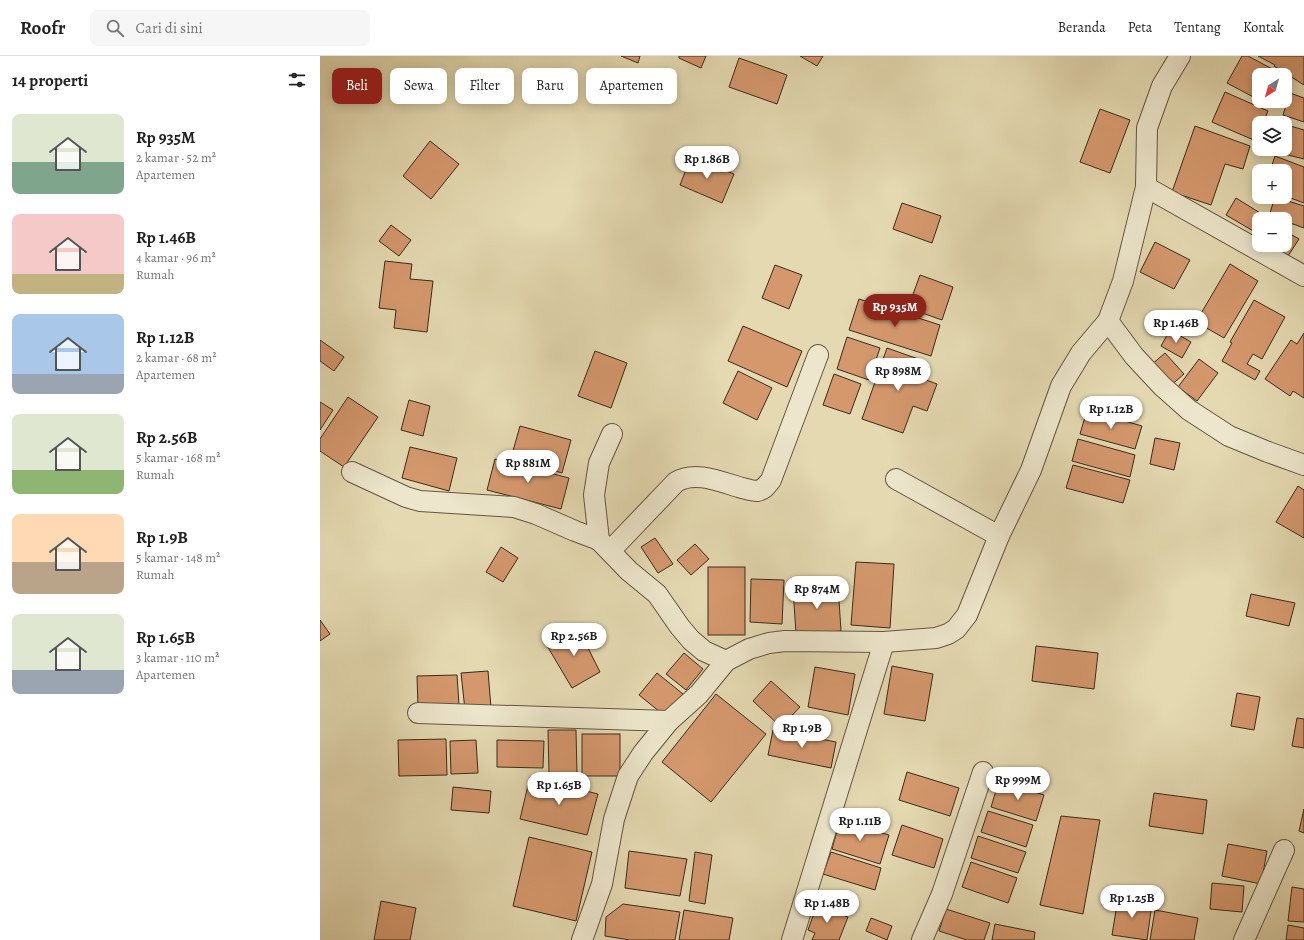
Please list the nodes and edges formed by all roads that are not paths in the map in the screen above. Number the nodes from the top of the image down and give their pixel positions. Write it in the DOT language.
graph roads {
  1 [pos="1180,56"];
  2 [pos="1146,187"];
  3 [pos="1304,276"];
  4 [pos="1108,321"];
  5 [pos="818,356"];
  6 [pos="612,434"];
  7 [pos="1304,465"];
  8 [pos="352,472"];
  9 [pos="896,478"];
  10 [pos="999,536"];
  11 [pos="605,545"];
  12 [pos="884,642"];
  13 [pos="726,661"];
  14 [pos="418,713"];
  15 [pos="669,721"];
  16 [pos="983,772"];
  17 [pos="1284,850"];
  18 [pos="582,940"];
  19 [pos="792,940"];
  20 [pos="922,940"];
  21 [pos="1244,940"];
  1 -- 2 [label="street"];
  2 -- 3 [label="street"];
  2 -- 4 [label="street"];
  4 -- 7 [label="street"];
  4 -- 10 [label="street"];
  5 -- 11 [label="street"];
  6 -- 11 [label="street"];
  8 -- 11 [label="street"];
  9 -- 10 [label="street"];
  10 -- 12 [label="street"];
  11 -- 13 [label="street"];
  12 -- 13 [label="street"];
  12 -- 19 [label="street"];
  13 -- 15 [label="street"];
  14 -- 15 [label="street"];
  15 -- 18 [label="street"];
  16 -- 20 [label="street"];
  17 -- 21 [label="street"];
}
